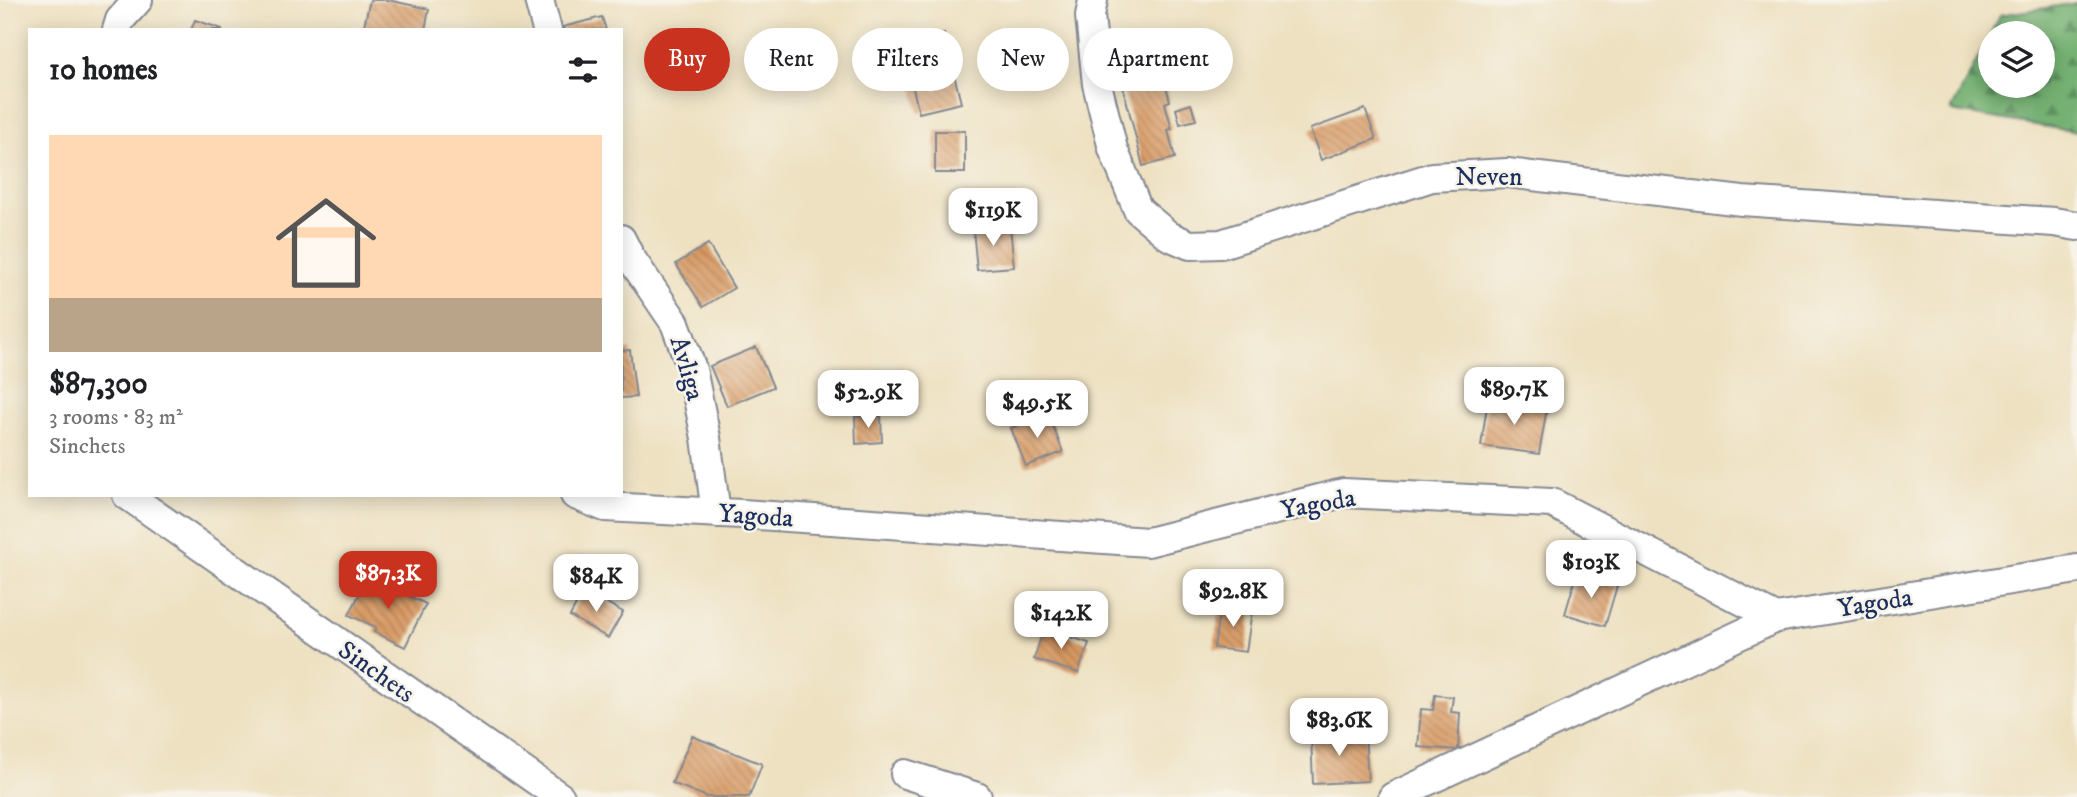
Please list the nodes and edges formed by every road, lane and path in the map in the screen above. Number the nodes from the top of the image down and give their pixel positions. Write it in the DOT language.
graph roads {
  1 [pos="539,0"];
  2 [pos="1088,5"];
  3 [pos="546,28"];
  4 [pos="2077,226"];
  5 [pos="623,243"];
  6 [pos="130,497"];
  7 [pos="580,497"];
  8 [pos="716,513"];
  9 [pos="2077,569"];
  10 [pos="1776,618"];
  11 [pos="905,774"];
  12 [pos="560,797"];
  13 [pos="977,797"];
  14 [pos="1393,797"];
  1 -- 3 [label="street"];
  2 -- 4 [label="street, Neven"];
  5 -- 8 [label="street, Avliga"];
  6 -- 12 [label="street, Sinchets"];
  7 -- 8 [label="street, Yagoda"];
  8 -- 10 [label="street, Yagoda"];
  9 -- 10 [label="street, Yagoda"];
  10 -- 14 [label="street"];
  11 -- 13 [label="street"];
}
